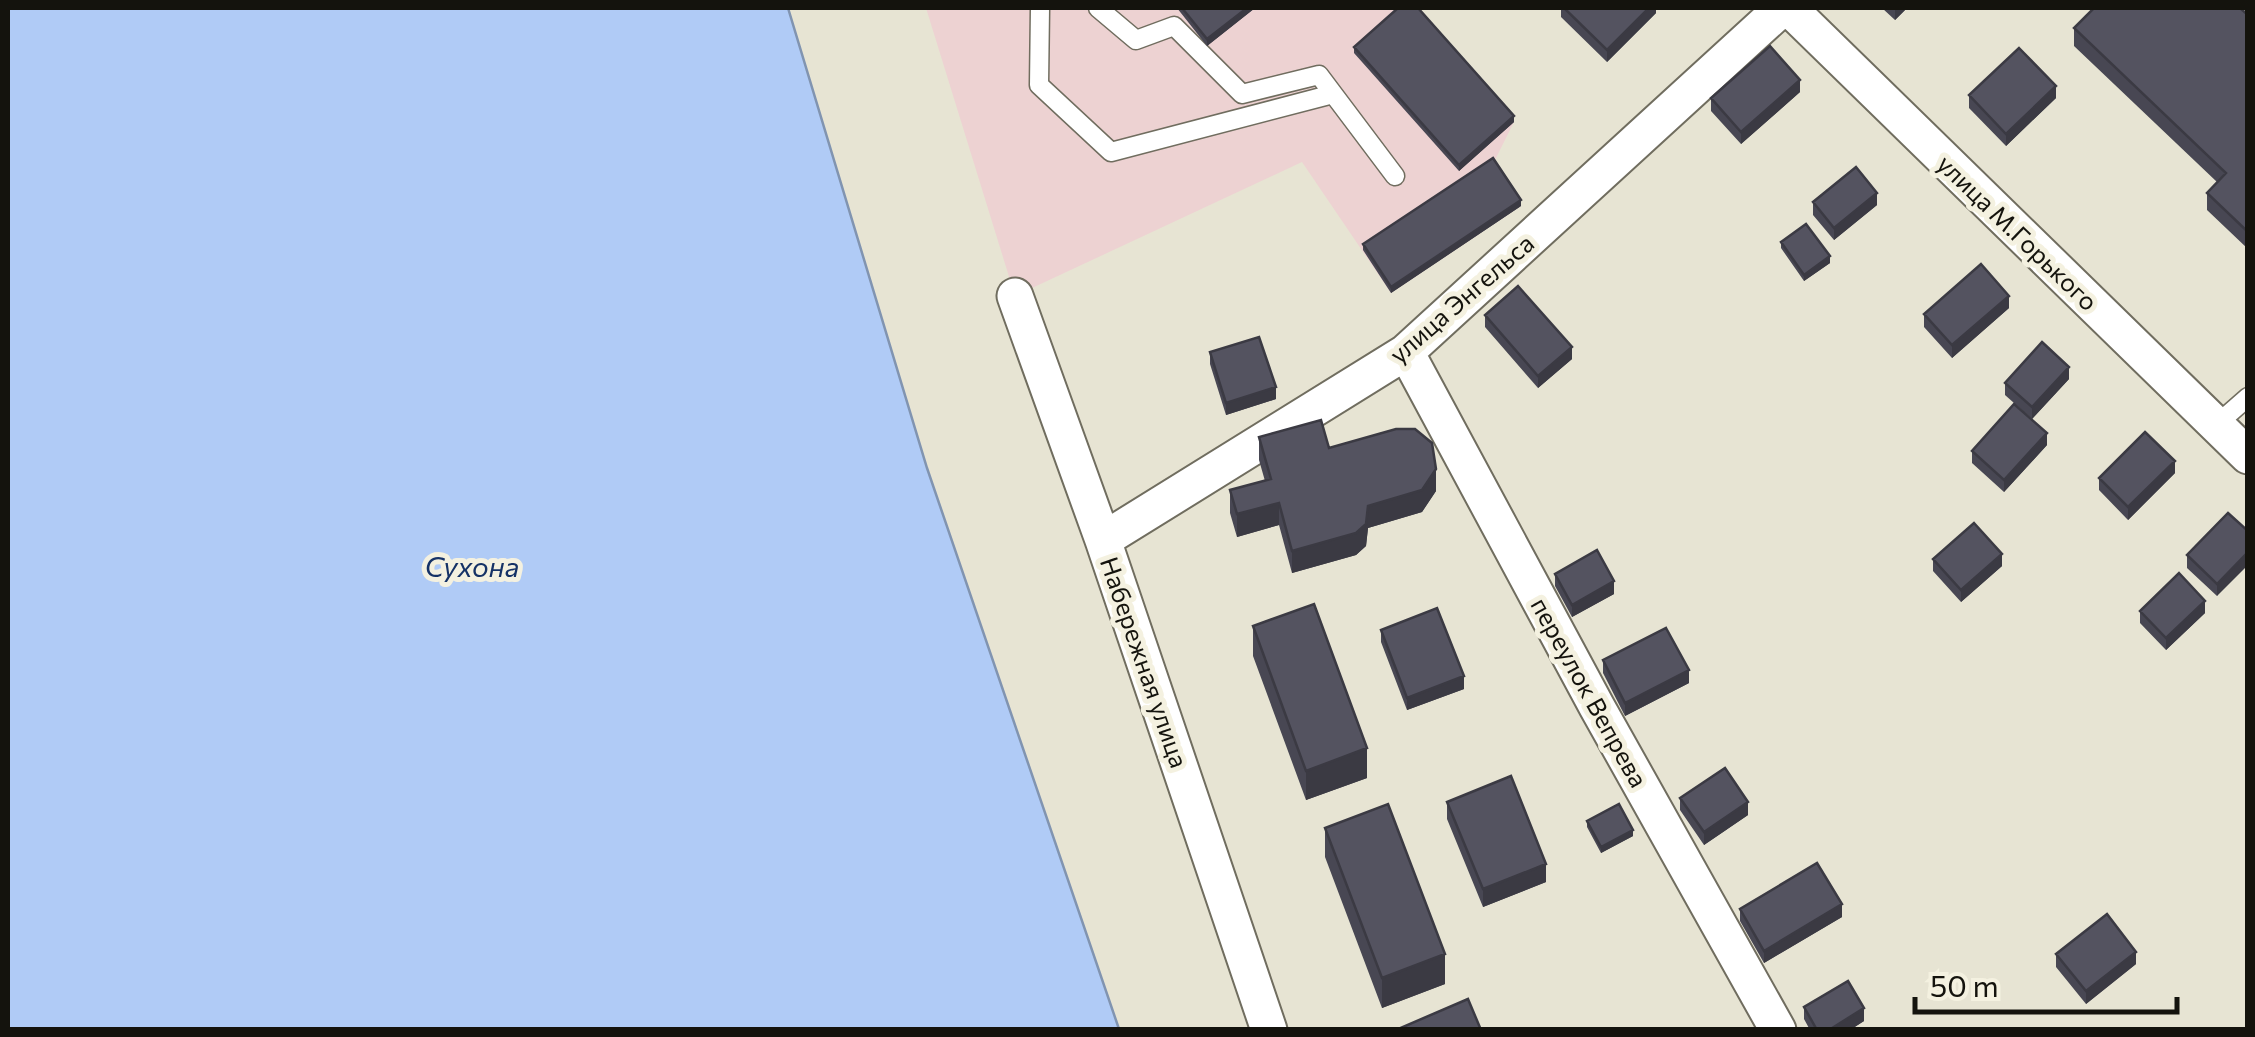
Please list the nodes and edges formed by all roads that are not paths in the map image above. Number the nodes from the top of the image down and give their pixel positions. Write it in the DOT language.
graph roads {
  1 [pos="1040,8"];
  2 [pos="1098,8"];
  3 [pos="1782,8"];
  4 [pos="1790,8"];
  5 [pos="1333,94"];
  6 [pos="1395,176"];
  7 [pos="1015,296"];
  8 [pos="1406,352"];
  9 [pos="2248,397"];
  10 [pos="2216,425"];
  11 [pos="2248,456"];
  12 [pos="1103,540"];
  13 [pos="1269,1030"];
  14 [pos="1778,1030"];
  1 -- 5 [label="lane"];
  2 -- 5 [label="lane"];
  3 -- 8 [label="street, улица Энгельса"];
  4 -- 10 [label="street, улица М.Горького"];
  5 -- 6 [label="lane"];
  7 -- 12 [label="street, Набережная улица"];
  8 -- 12 [label="street, улица Энгельса"];
  8 -- 14 [label="street, переулок Вепрева"];
  9 -- 10 [label="lane"];
  10 -- 11 [label="street, улица М.Горького"];
  12 -- 13 [label="street, Набережная улица"];
}
